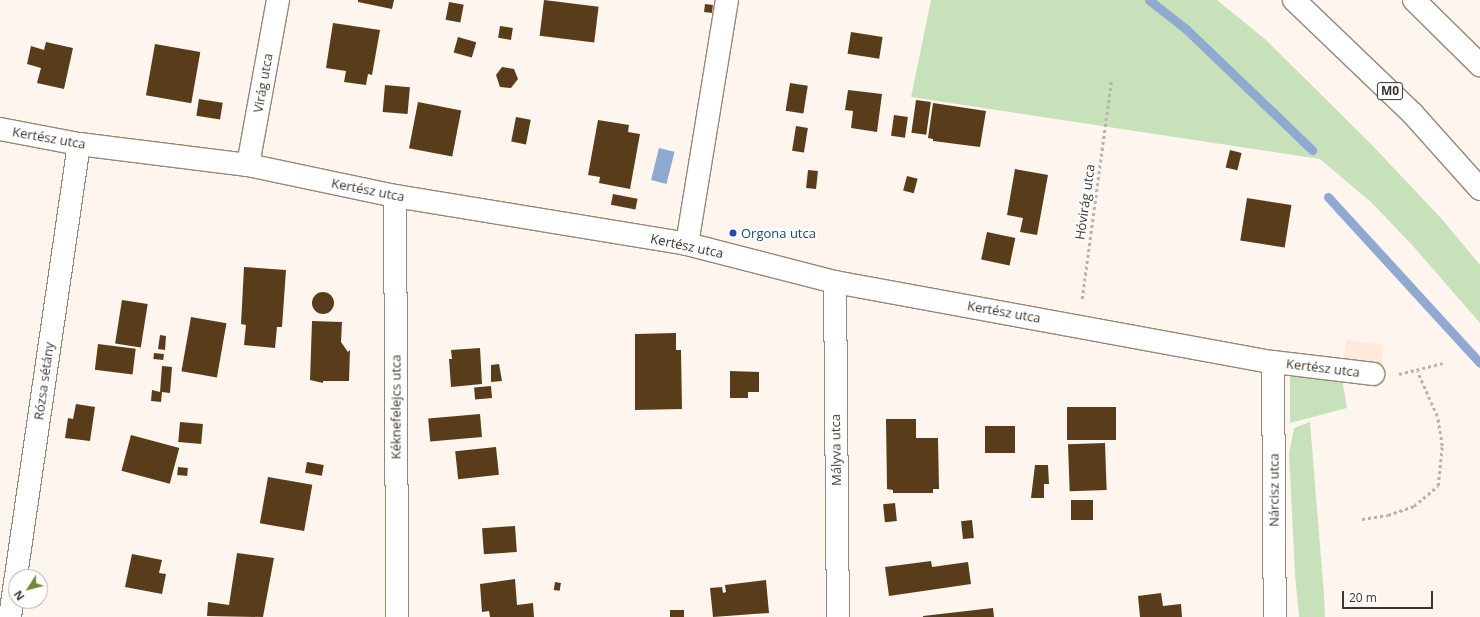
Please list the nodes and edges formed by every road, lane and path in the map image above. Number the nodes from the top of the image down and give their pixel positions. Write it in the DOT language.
graph roads {
  1 [pos="278,0"];
  2 [pos="727,0"];
  3 [pos="1294,0"];
  4 [pos="1414,0"];
  5 [pos="1480,65"];
  6 [pos="1111,81"];
  7 [pos="0,130"];
  8 [pos="79,144"];
  9 [pos="248,165"];
  10 [pos="1480,189"];
  11 [pos="395,196"];
  12 [pos="687,244"];
  13 [pos="835,282"];
  14 [pos="1078,326"];
  15 [pos="1273,362"];
  16 [pos="1443,363"];
  17 [pos="1417,370"];
  18 [pos="1372,374"];
  19 [pos="1362,519"];
  20 [pos="10,617"];
  21 [pos="397,617"];
  22 [pos="838,617"];
  23 [pos="1275,617"];
  1 -- 9 [label="main road, Virág utca"];
  2 -- 12 [label="main road"];
  3 -- 10 [label="main road, M0"];
  4 -- 5 [label="main road"];
  6 -- 14 [label="path, Hóvirág utca"];
  7 -- 8 [label="main road, Kertész utca"];
  8 -- 9 [label="main road, Kertész utca"];
  8 -- 20 [label="main road, Rózsa sétány"];
  9 -- 11 [label="main road, Kertész utca"];
  11 -- 12 [label="main road, Kertész utca"];
  11 -- 21 [label="main road, Kéknefelejcs utca"];
  12 -- 13 [label="main road, Kertész utca"];
  13 -- 14 [label="main road, Kertész utca"];
  13 -- 22 [label="main road, Mályva utca"];
  14 -- 15 [label="main road, Kertész utca"];
  15 -- 18 [label="main road, Kertész utca"];
  15 -- 23 [label="main road, Nárcisz utca"];
  16 -- 17 [label="path"];
  17 -- 18 [label="path"];
  17 -- 19 [label="path"];
}
